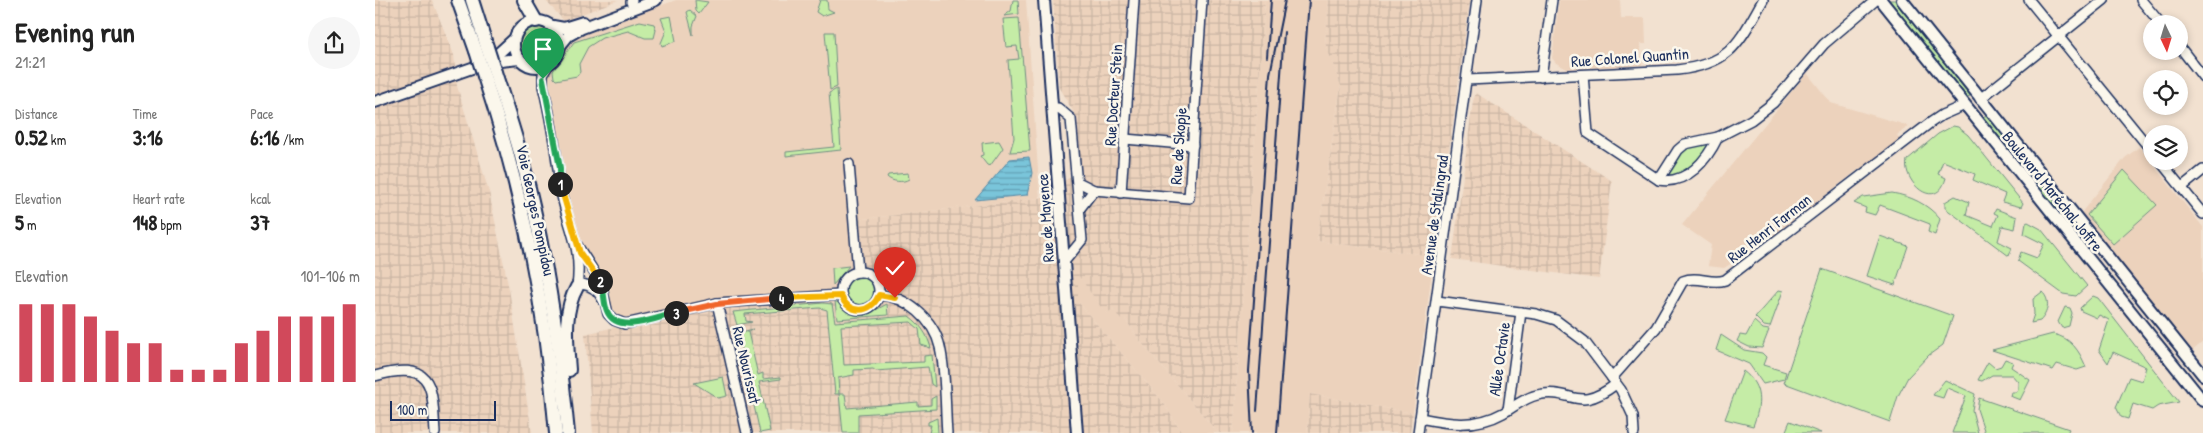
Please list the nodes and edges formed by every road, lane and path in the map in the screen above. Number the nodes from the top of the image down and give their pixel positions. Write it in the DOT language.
graph roads {
  1 [pos="458,0"];
  2 [pos="471,0"];
  3 [pos="524,0"];
  4 [pos="656,0"];
  5 [pos="1044,0"];
  6 [pos="1134,0"];
  7 [pos="1202,0"];
  8 [pos="1477,0"];
  9 [pos="1552,0"];
  10 [pos="1763,0"];
  11 [pos="1876,0"];
  12 [pos="1881,0"];
  13 [pos="1902,0"];
  14 [pos="2029,0"];
  15 [pos="2104,0"];
  16 [pos="2141,0"];
  17 [pos="634,1"];
  18 [pos="2154,15"];
  19 [pos="536,21"];
  20 [pos="553,26"];
  21 [pos="2059,37"];
  22 [pos="513,40"];
  23 [pos="560,46"];
  24 [pos="481,49"];
  25 [pos="2188,58"];
  26 [pos="520,59"];
  27 [pos="550,62"];
  28 [pos="489,70"];
  29 [pos="1583,75"];
  30 [pos="1541,77"];
  31 [pos="2203,77"];
  32 [pos="1467,80"];
  33 [pos="1980,99"];
  34 [pos="375,102"];
  35 [pos="1965,105"];
  36 [pos="1052,109"];
  37 [pos="1717,137"];
  38 [pos="1125,139"];
  39 [pos="2143,140"];
  40 [pos="1193,145"];
  41 [pos="849,164"];
  42 [pos="2168,170"];
  43 [pos="2203,170"];
  44 [pos="1659,180"];
  45 [pos="1078,182"];
  46 [pos="2182,187"];
  47 [pos="1094,190"];
  48 [pos="1121,193"];
  49 [pos="1081,207"];
  50 [pos="2203,214"];
  51 [pos="2092,237"];
  52 [pos="577,245"];
  53 [pos="2079,247"];
  54 [pos="1064,262"];
  55 [pos="858,272"];
  56 [pos="577,286"];
  57 [pos="879,295"];
  58 [pos="841,296"];
  59 [pos="1437,301"];
  60 [pos="717,304"];
  61 [pos="605,305"];
  62 [pos="1521,312"];
  63 [pos="2202,373"];
  64 [pos="375,376"];
  65 [pos="1614,381"];
  66 [pos="2194,390"];
  67 [pos="2203,401"];
  68 [pos="1508,410"];
  69 [pos="1420,418"];
  70 [pos="435,433"];
  71 [pos="556,433"];
  72 [pos="569,433"];
  73 [pos="747,433"];
  74 [pos="947,433"];
  75 [pos="1077,433"];
  76 [pos="1418,433"];
  77 [pos="1634,433"];
  1 -- 24 [label="highway, Voie Georges Pompidou"];
  2 -- 24 [label="highway, Voie Georges Pompidou"];
  3 -- 19 [label="highway"];
  4 -- 23 [label="main road"];
  5 -- 36 [label="main road, Rue de Mayence"];
  6 -- 38 [label="street, Rue Docteur Stein"];
  7 -- 40 [label="street, Rue de Skopje"];
  8 -- 32 [label="street, Avenue de Stalingrad"];
  9 -- 30 [label="street"];
  10 -- 29 [label="street, Rue Colonel Quantin"];
  11 -- 37 [label="street"];
  12 -- 35 [label="main road, Boulevard Maréchal Joffre"];
  13 -- 33 [label="main road, Boulevard Maréchal Joffre"];
  14 -- 21 [label="street"];
  15 -- 21 [label="street"];
  16 -- 18 [label="street"];
  17 -- 20 [label="main road"];
  19 -- 20 [label="main road"];
  19 -- 22 [label="main road"];
  20 -- 23 [label="main road"];
  21 -- 33 [label="street"];
  21 -- 39 [label="street"];
  22 -- 26 [label="main road"];
  22 -- 28 [label="main road"];
  23 -- 27 [label="main road"];
  24 -- 28 [label="highway, Voie Georges Pompidou, bridge"];
  25 -- 31 [label="street"];
  26 -- 27 [label="main road"];
  26 -- 28 [label="main road"];
  27 -- 52 [label="street"];
  28 -- 34 [label="main road"];
  28 -- 71 [label="highway, Voie Georges Pompidou"];
  28 -- 72 [label="highway, Voie Georges Pompidou"];
  29 -- 30 [label="street, Rue Colonel Quantin"];
  29 -- 44 [label="street"];
  30 -- 32 [label="street, Rue Colonel Quantin"];
  32 -- 59 [label="street, Avenue de Stalingrad"];
  33 -- 35 [label="main road"];
  33 -- 51 [label="main road, Boulevard Maréchal Joffre"];
  35 -- 53 [label="main road, Boulevard Maréchal Joffre"];
  35 -- 65 [label="street, Rue Henri Farman"];
  36 -- 45 [label="street"];
  36 -- 54 [label="main road, Rue de Mayence"];
  37 -- 44 [label="street"];
  37 -- 44 [label="street"];
  38 -- 40 [label="street"];
  38 -- 48 [label="street, Rue Docteur Stein"];
  40 -- 48 [label="street, Rue de Skopje"];
  41 -- 55 [label="street"];
  42 -- 46 [label="street"];
  43 -- 46 [label="street"];
  45 -- 47 [label="street, Rue de Skopje"];
  45 -- 49 [label="street"];
  46 -- 50 [label="street"];
  47 -- 48 [label="street, Rue de Skopje"];
  47 -- 49 [label="street"];
  49 -- 54 [label="street"];
  51 -- 53 [label="main road"];
  51 -- 63 [label="main road, Boulevard Maréchal Joffre"];
  52 -- 56 [label="street"];
  52 -- 61 [label="street"];
  53 -- 66 [label="main road, Boulevard Maréchal Joffre"];
  54 -- 75 [label="main road, Rue de Mayence"];
  55 -- 57 [label="street"];
  55 -- 58 [label="street"];
  56 -- 61 [label="street"];
  56 -- 72 [label="highway"];
  57 -- 58 [label="street"];
  57 -- 74 [label="street"];
  58 -- 60 [label="street"];
  59 -- 62 [label="street"];
  59 -- 69 [label="street, Avenue de Stalingrad"];
  60 -- 61 [label="street"];
  60 -- 73 [label="street, Rue Nourissat"];
  62 -- 65 [label="street"];
  62 -- 68 [label="street, Allée Octavie"];
  63 -- 66 [label="main road"];
  64 -- 70 [label="street"];
  65 -- 68 [label="street"];
  65 -- 77 [label="street"];
  66 -- 67 [label="main road, Boulevard Maréchal Joffre"];
  68 -- 69 [label="street"];
  69 -- 76 [label="street, Avenue de Stalingrad"];
}
